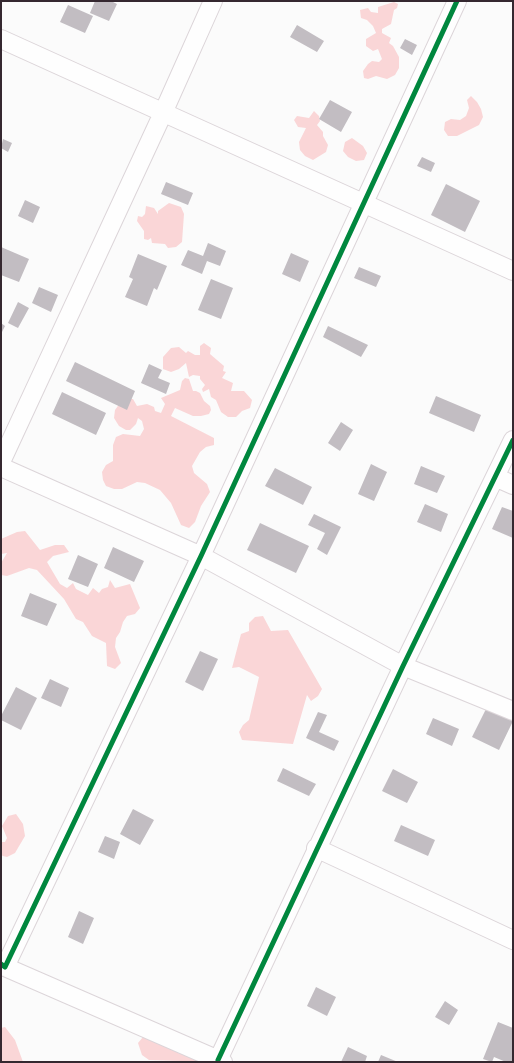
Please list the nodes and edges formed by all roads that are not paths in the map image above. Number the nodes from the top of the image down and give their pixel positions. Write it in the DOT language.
graph roads {
  1 [pos="213,1"];
  2 [pos="457,1"];
  3 [pos="1,40"];
  4 [pos="164,113"];
  5 [pos="364,203"];
  6 [pos="513,271"];
  7 [pos="513,440"];
  8 [pos="1,462"];
  9 [pos="1,467"];
  10 [pos="495,477"];
  11 [pos="513,485"];
  12 [pos="201,556"];
  13 [pos="402,666"];
  14 [pos="513,711"];
  15 [pos="316,848"];
  16 [pos="513,940"];
  17 [pos="3,965"];
  18 [pos="220,1061"];
  1 -- 4 [label="street"];
  2 -- 5 [label="street"];
  3 -- 4 [label="street"];
  4 -- 5 [label="street"];
  4 -- 8 [label="street"];
  5 -- 6 [label="street"];
  5 -- 12 [label="street"];
  7 -- 10 [label="street"];
  9 -- 12 [label="street"];
  10 -- 11 [label="street"];
  10 -- 13 [label="street"];
  12 -- 13 [label="street"];
  12 -- 17 [label="street"];
  13 -- 14 [label="street"];
  13 -- 15 [label="street"];
  15 -- 16 [label="street"];
  15 -- 18 [label="street"];
  17 -- 18 [label="street"];
}
